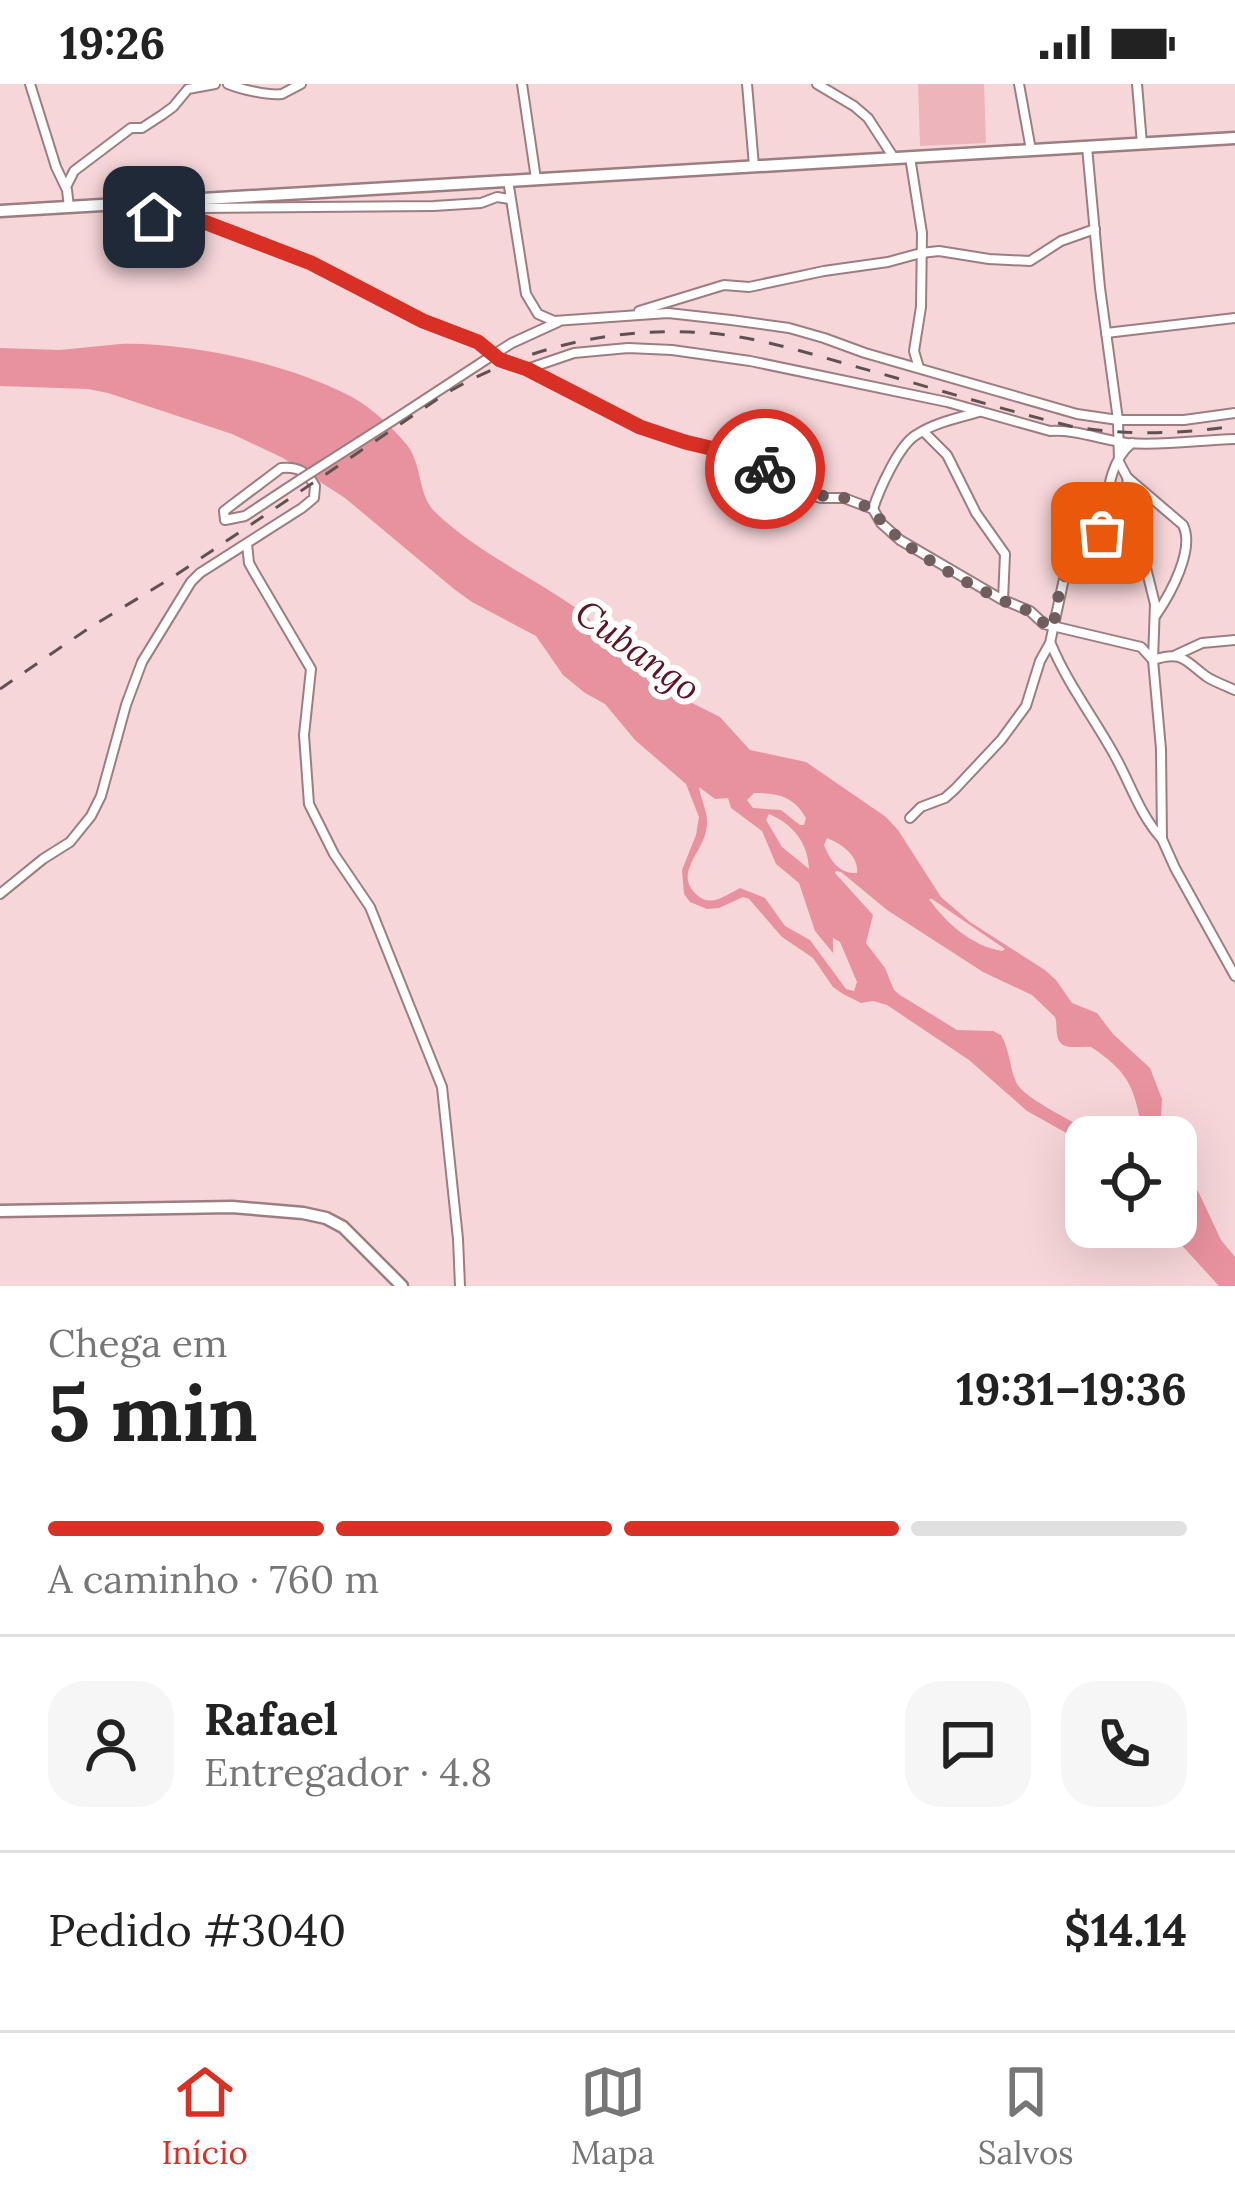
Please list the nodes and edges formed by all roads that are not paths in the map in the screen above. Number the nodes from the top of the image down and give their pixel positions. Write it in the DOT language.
graph roads {
  1 [pos="30,84"];
  2 [pos="215,84"];
  3 [pos="228,84"];
  4 [pos="301,84"];
  5 [pos="521,84"];
  6 [pos="747,84"];
  7 [pos="817,84"];
  8 [pos="1019,84"];
  9 [pos="1137,84"];
  10 [pos="1235,138"];
  11 [pos="1142,144"];
  12 [pos="1087,147"];
  13 [pos="1031,150"];
  14 [pos="910,157"];
  15 [pos="894,158"];
  16 [pos="754,166"];
  17 [pos="536,179"];
  18 [pos="508,180"];
  19 [pos="66,189"];
  20 [pos="510,199"];
  21 [pos="105,204"];
  22 [pos="69,207"];
  23 [pos="0,211"];
  24 [pos="172,217"];
  25 [pos="1095,229"];
  26 [pos="921,253"];
  27 [pos="634,314"];
  28 [pos="1235,318"];
  29 [pos="560,322"];
  30 [pos="1106,333"];
  31 [pos="494,356"];
  32 [pos="919,368"];
  33 [pos="527,369"];
  34 [pos="980,412"];
  35 [pos="1235,413"];
  36 [pos="1118,420"];
  37 [pos="924,432"];
  38 [pos="1235,440"];
  39 [pos="1117,441"];
  40 [pos="1132,443"];
  41 [pos="1119,461"];
  42 [pos="1127,477"];
  43 [pos="873,509"];
  44 [pos="247,544"];
  45 [pos="1003,600"];
  46 [pos="1155,617"];
  47 [pos="1053,628"];
  48 [pos="1235,640"];
  49 [pos="1050,643"];
  50 [pos="1175,655"];
  51 [pos="1153,660"];
  52 [pos="1235,690"];
  53 [pos="910,818"];
  54 [pos="1162,839"];
  55 [pos="0,894"];
  56 [pos="1235,976"];
  57 [pos="0,1211"];
  58 [pos="402,1286"];
  59 [pos="460,1286"];
  1 -- 19 [label="street"];
  2 -- 19 [label="street"];
  3 -- 4 [label="street"];
  5 -- 17 [label="street"];
  6 -- 16 [label="street"];
  7 -- 15 [label="street"];
  8 -- 13 [label="street"];
  9 -- 11 [label="street"];
  10 -- 11 [label="main road"];
  11 -- 12 [label="main road"];
  12 -- 13 [label="main road"];
  12 -- 25 [label="street"];
  13 -- 14 [label="main road"];
  14 -- 15 [label="main road"];
  14 -- 26 [label="street"];
  15 -- 16 [label="main road"];
  16 -- 17 [label="main road"];
  17 -- 18 [label="main road"];
  18 -- 20 [label="street"];
  18 -- 21 [label="main road"];
  19 -- 21 [label="street"];
  19 -- 22 [label="street"];
  20 -- 24 [label="street"];
  20 -- 29 [label="street"];
  21 -- 22 [label="main road"];
  21 -- 24 [label="street"];
  22 -- 23 [label="main road"];
  24 -- 31 [label="street"];
  25 -- 26 [label="street"];
  25 -- 30 [label="street"];
  26 -- 27 [label="street"];
  26 -- 32 [label="street"];
  27 -- 29 [label="street"];
  27 -- 32 [label="street"];
  28 -- 30 [label="street"];
  29 -- 31 [label="street"];
  30 -- 36 [label="street"];
  31 -- 33 [label="street"];
  31 -- 44 [label="street, bridge"];
  32 -- 36 [label="street"];
  33 -- 34 [label="street"];
  33 -- 43 [label="street"];
  34 -- 37 [label="street"];
  34 -- 39 [label="street"];
  35 -- 36 [label="street"];
  36 -- 39 [label="street"];
  37 -- 43 [label="street"];
  37 -- 45 [label="street"];
  38 -- 40 [label="street"];
  39 -- 40 [label="street"];
  39 -- 41 [label="street"];
  40 -- 41 [label="street"];
  41 -- 42 [label="street"];
  41 -- 47 [label="street"];
  42 -- 46 [label="street"];
  42 -- 46 [label="street"];
  43 -- 45 [label="street"];
  44 -- 55 [label="street"];
  44 -- 59 [label="street"];
  45 -- 47 [label="street"];
  46 -- 51 [label="street"];
  47 -- 49 [label="street"];
  47 -- 51 [label="street"];
  48 -- 50 [label="street"];
  49 -- 53 [label="street"];
  49 -- 54 [label="street"];
  50 -- 51 [label="street"];
  50 -- 52 [label="street"];
  51 -- 54 [label="street"];
  54 -- 56 [label="street"];
  57 -- 58 [label="main road"];
}
